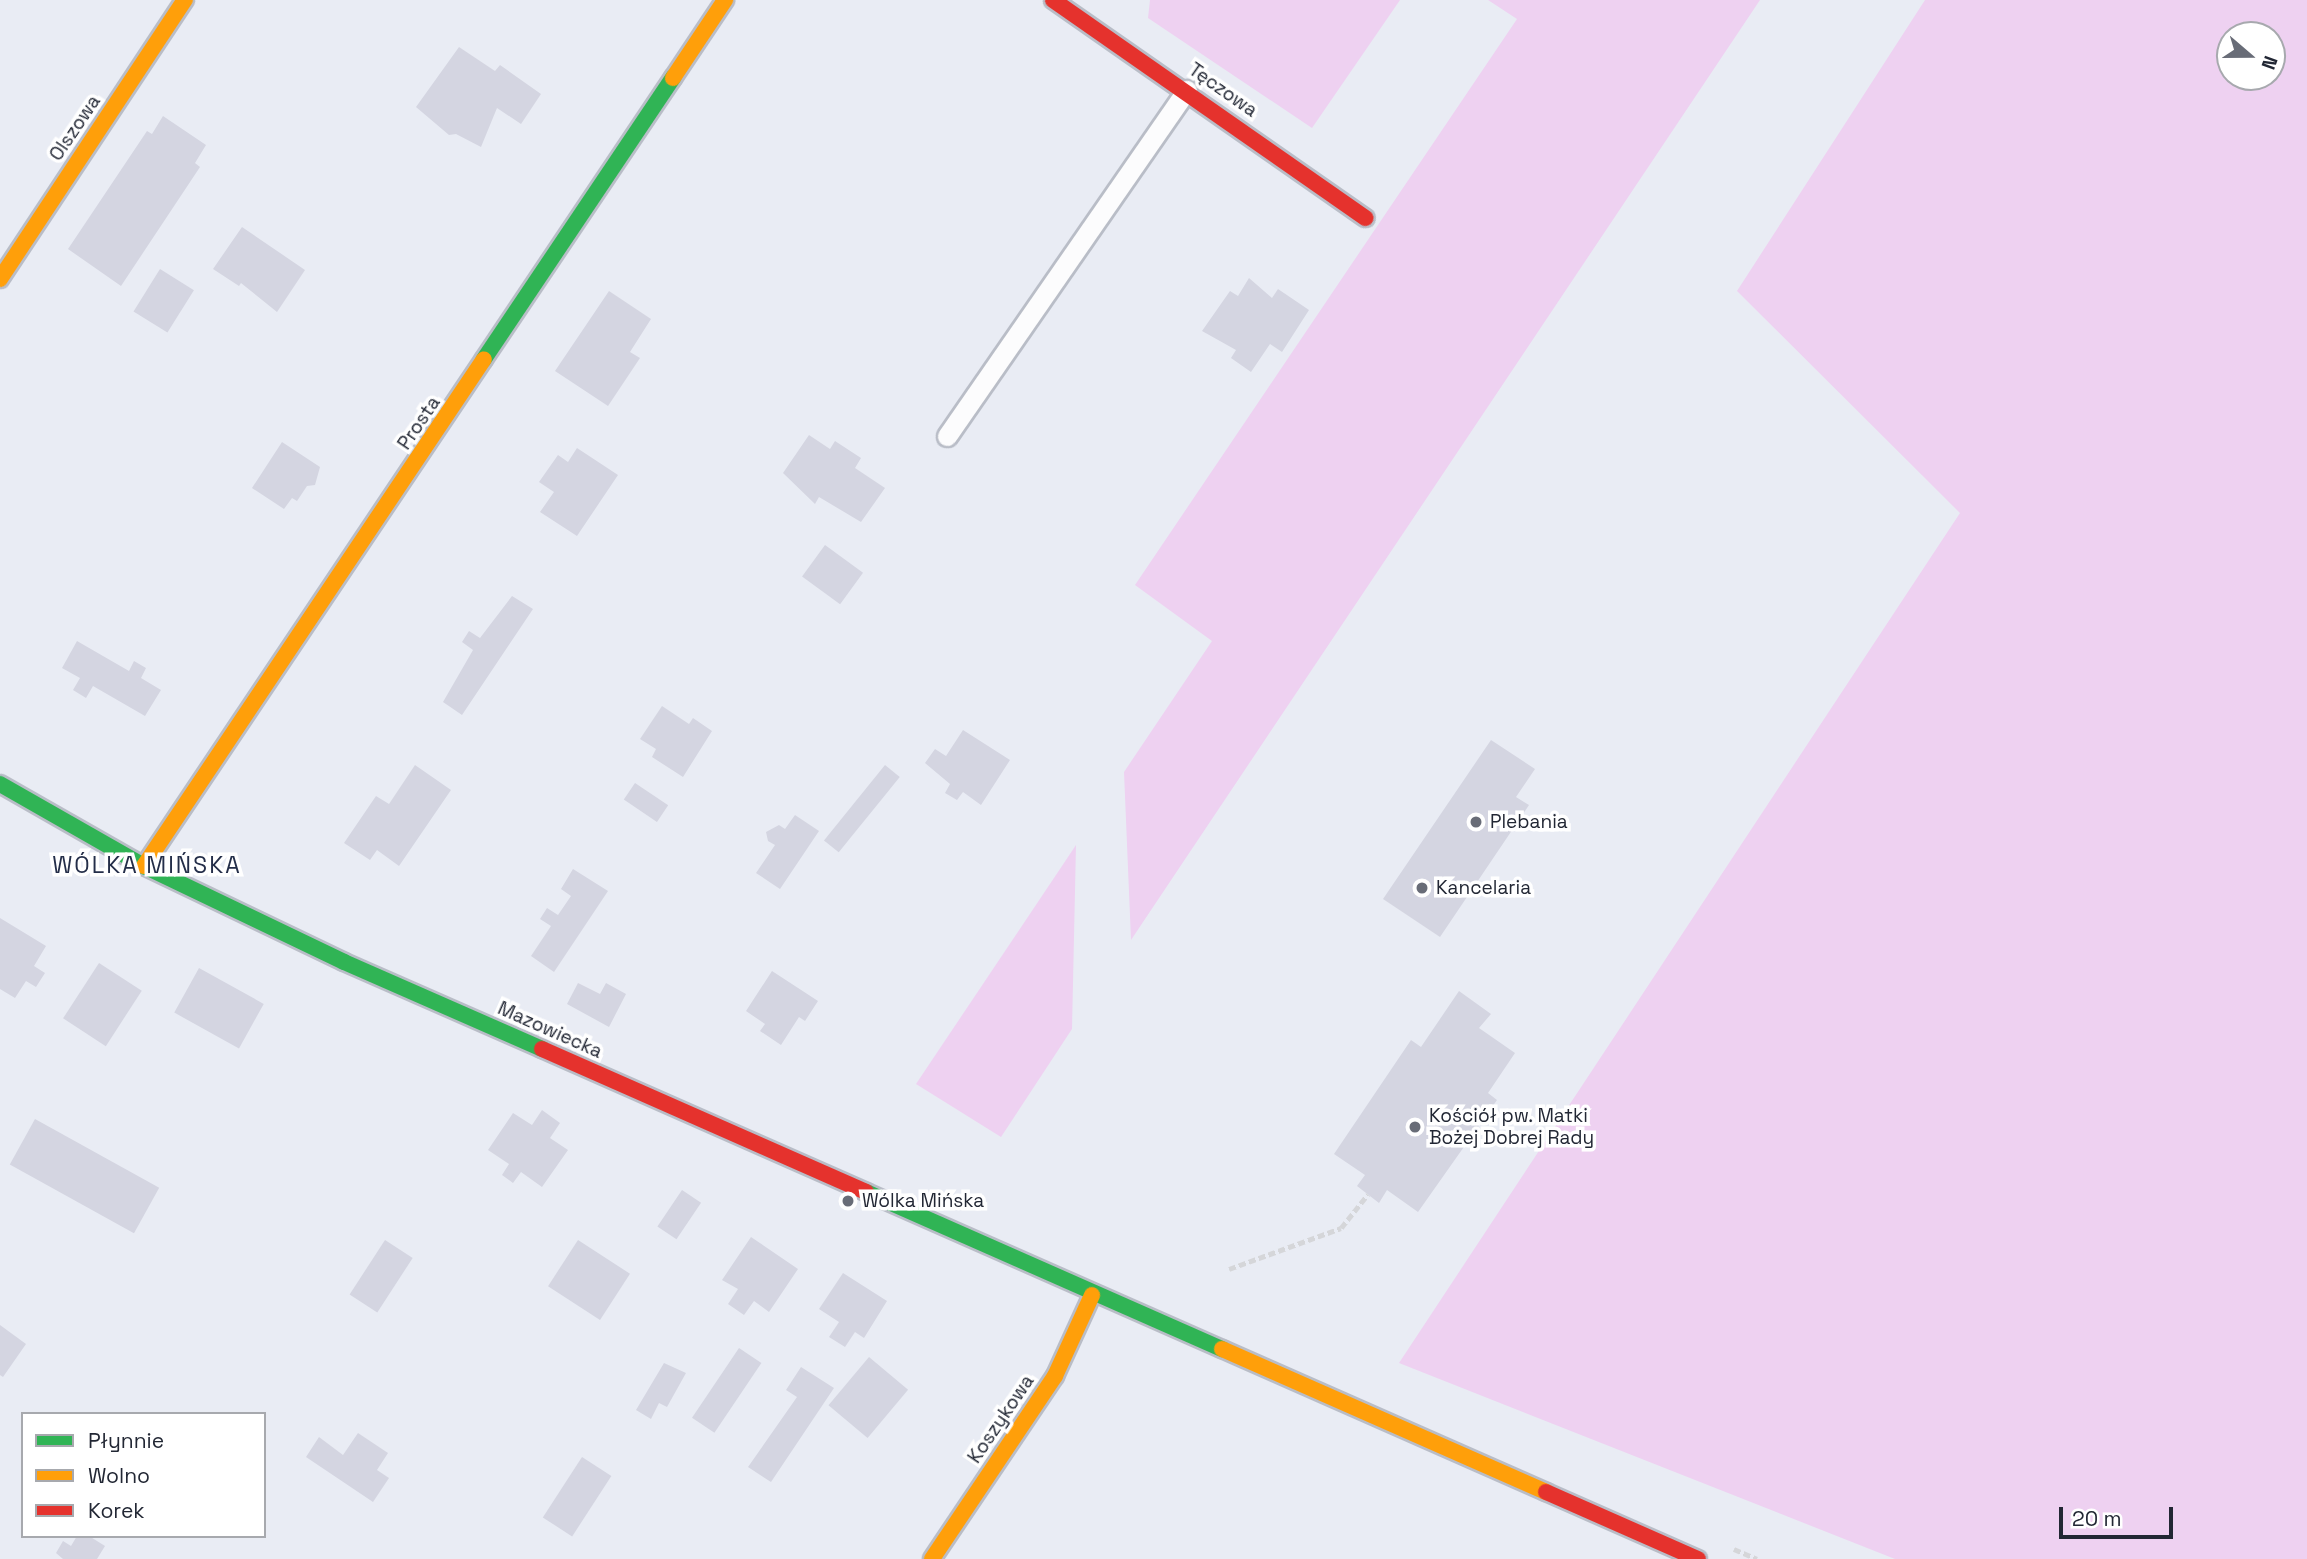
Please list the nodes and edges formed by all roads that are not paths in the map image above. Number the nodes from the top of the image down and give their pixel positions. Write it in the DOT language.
graph roads {
  1 [pos="185,0"];
  2 [pos="725,0"];
  3 [pos="1053,0"];
  4 [pos="1187,90"];
  5 [pos="1366,218"];
  6 [pos="0,279"];
  7 [pos="947,436"];
  8 [pos="0,784"];
  9 [pos="144,866"];
  10 [pos="1092,1295"];
  11 [pos="932,1559"];
  12 [pos="1698,1559"];
  1 -- 6 [label="street, Olszowa"];
  2 -- 9 [label="street, Prosta"];
  3 -- 4 [label="street, Tęczowa"];
  4 -- 5 [label="street, Tęczowa"];
  4 -- 7 [label="lane"];
  8 -- 9 [label="street, Mazowiecka"];
  9 -- 10 [label="street, Mazowiecka"];
  10 -- 11 [label="street, Koszykowa"];
  10 -- 12 [label="street, Mazowiecka"];
}
